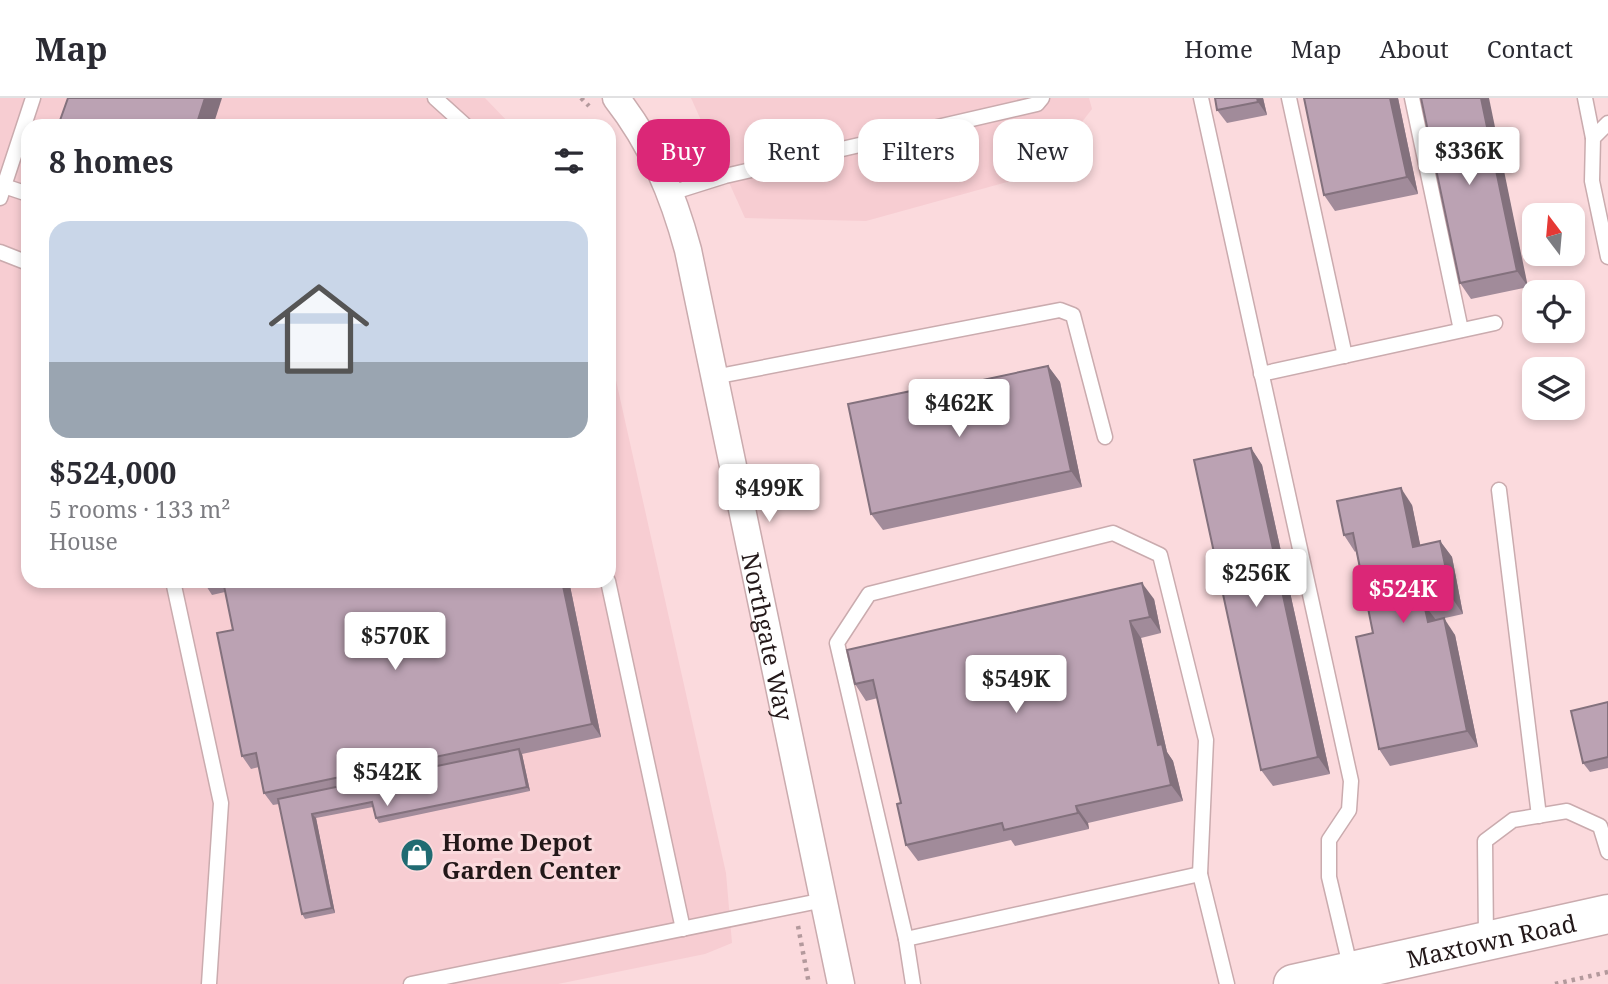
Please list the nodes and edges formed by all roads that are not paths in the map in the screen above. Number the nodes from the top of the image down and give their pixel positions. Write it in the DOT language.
graph roads {
  1 [pos="33,98"];
  2 [pos="435,98"];
  3 [pos="616,98"];
  4 [pos="1042,98"];
  5 [pos="1201,98"];
  6 [pos="1289,98"];
  7 [pos="1412,98"];
  8 [pos="1585,98"];
  9 [pos="26,119"];
  10 [pos="458,119"];
  11 [pos="1608,123"];
  12 [pos="21,134"];
  13 [pos="1593,138"];
  14 [pos="2,192"];
  15 [pos="21,193"];
  16 [pos="671,193"];
  17 [pos="0,251"];
  18 [pos="1608,257"];
  19 [pos="21,260"];
  20 [pos="1495,323"];
  21 [pos="1461,330"];
  22 [pos="1345,356"];
  23 [pos="1261,374"];
  24 [pos="715,377"];
  25 [pos="1105,438"];
  26 [pos="1499,491"];
  27 [pos="175,588"];
  28 [pos="610,588"];
  29 [pos="1539,816"];
  30 [pos="1608,852"];
  31 [pos="1200,874"];
  32 [pos="824,900"];
  33 [pos="1608,914"];
  34 [pos="683,929"];
  35 [pos="906,939"];
  36 [pos="1486,940"];
  37 [pos="1351,971"];
  38 [pos="209,984"];
  39 [pos="411,984"];
  40 [pos="841,984"];
  41 [pos="913,984"];
  42 [pos="1227,984"];
  43 [pos="1293,984"];
  1 -- 9 [label="lane"];
  2 -- 10 [label="lane"];
  3 -- 16 [label="street, Northgate Way"];
  4 -- 16 [label="lane"];
  5 -- 23 [label="lane"];
  6 -- 22 [label="lane"];
  7 -- 21 [label="lane"];
  8 -- 13 [label="lane"];
  11 -- 13 [label="lane"];
  12 -- 14 [label="lane"];
  13 -- 18 [label="lane"];
  14 -- 15 [label="lane"];
  16 -- 24 [label="street, Northgate Way"];
  17 -- 19 [label="lane"];
  20 -- 21 [label="lane"];
  21 -- 22 [label="lane"];
  22 -- 23 [label="lane"];
  23 -- 37 [label="lane"];
  24 -- 25 [label="lane"];
  24 -- 32 [label="street, Northgate Way"];
  26 -- 29 [label="lane"];
  27 -- 38 [label="lane"];
  28 -- 34 [label="lane"];
  29 -- 30 [label="lane"];
  29 -- 36 [label="lane"];
  31 -- 35 [label="lane"];
  31 -- 35 [label="lane"];
  31 -- 42 [label="lane"];
  32 -- 34 [label="lane"];
  32 -- 40 [label="street, Northgate Way"];
  33 -- 36 [label="main road, Maxtown Road"];
  34 -- 39 [label="lane"];
  35 -- 41 [label="lane"];
  36 -- 37 [label="main road, Maxtown Road"];
  37 -- 43 [label="main road, Maxtown Road"];
}
